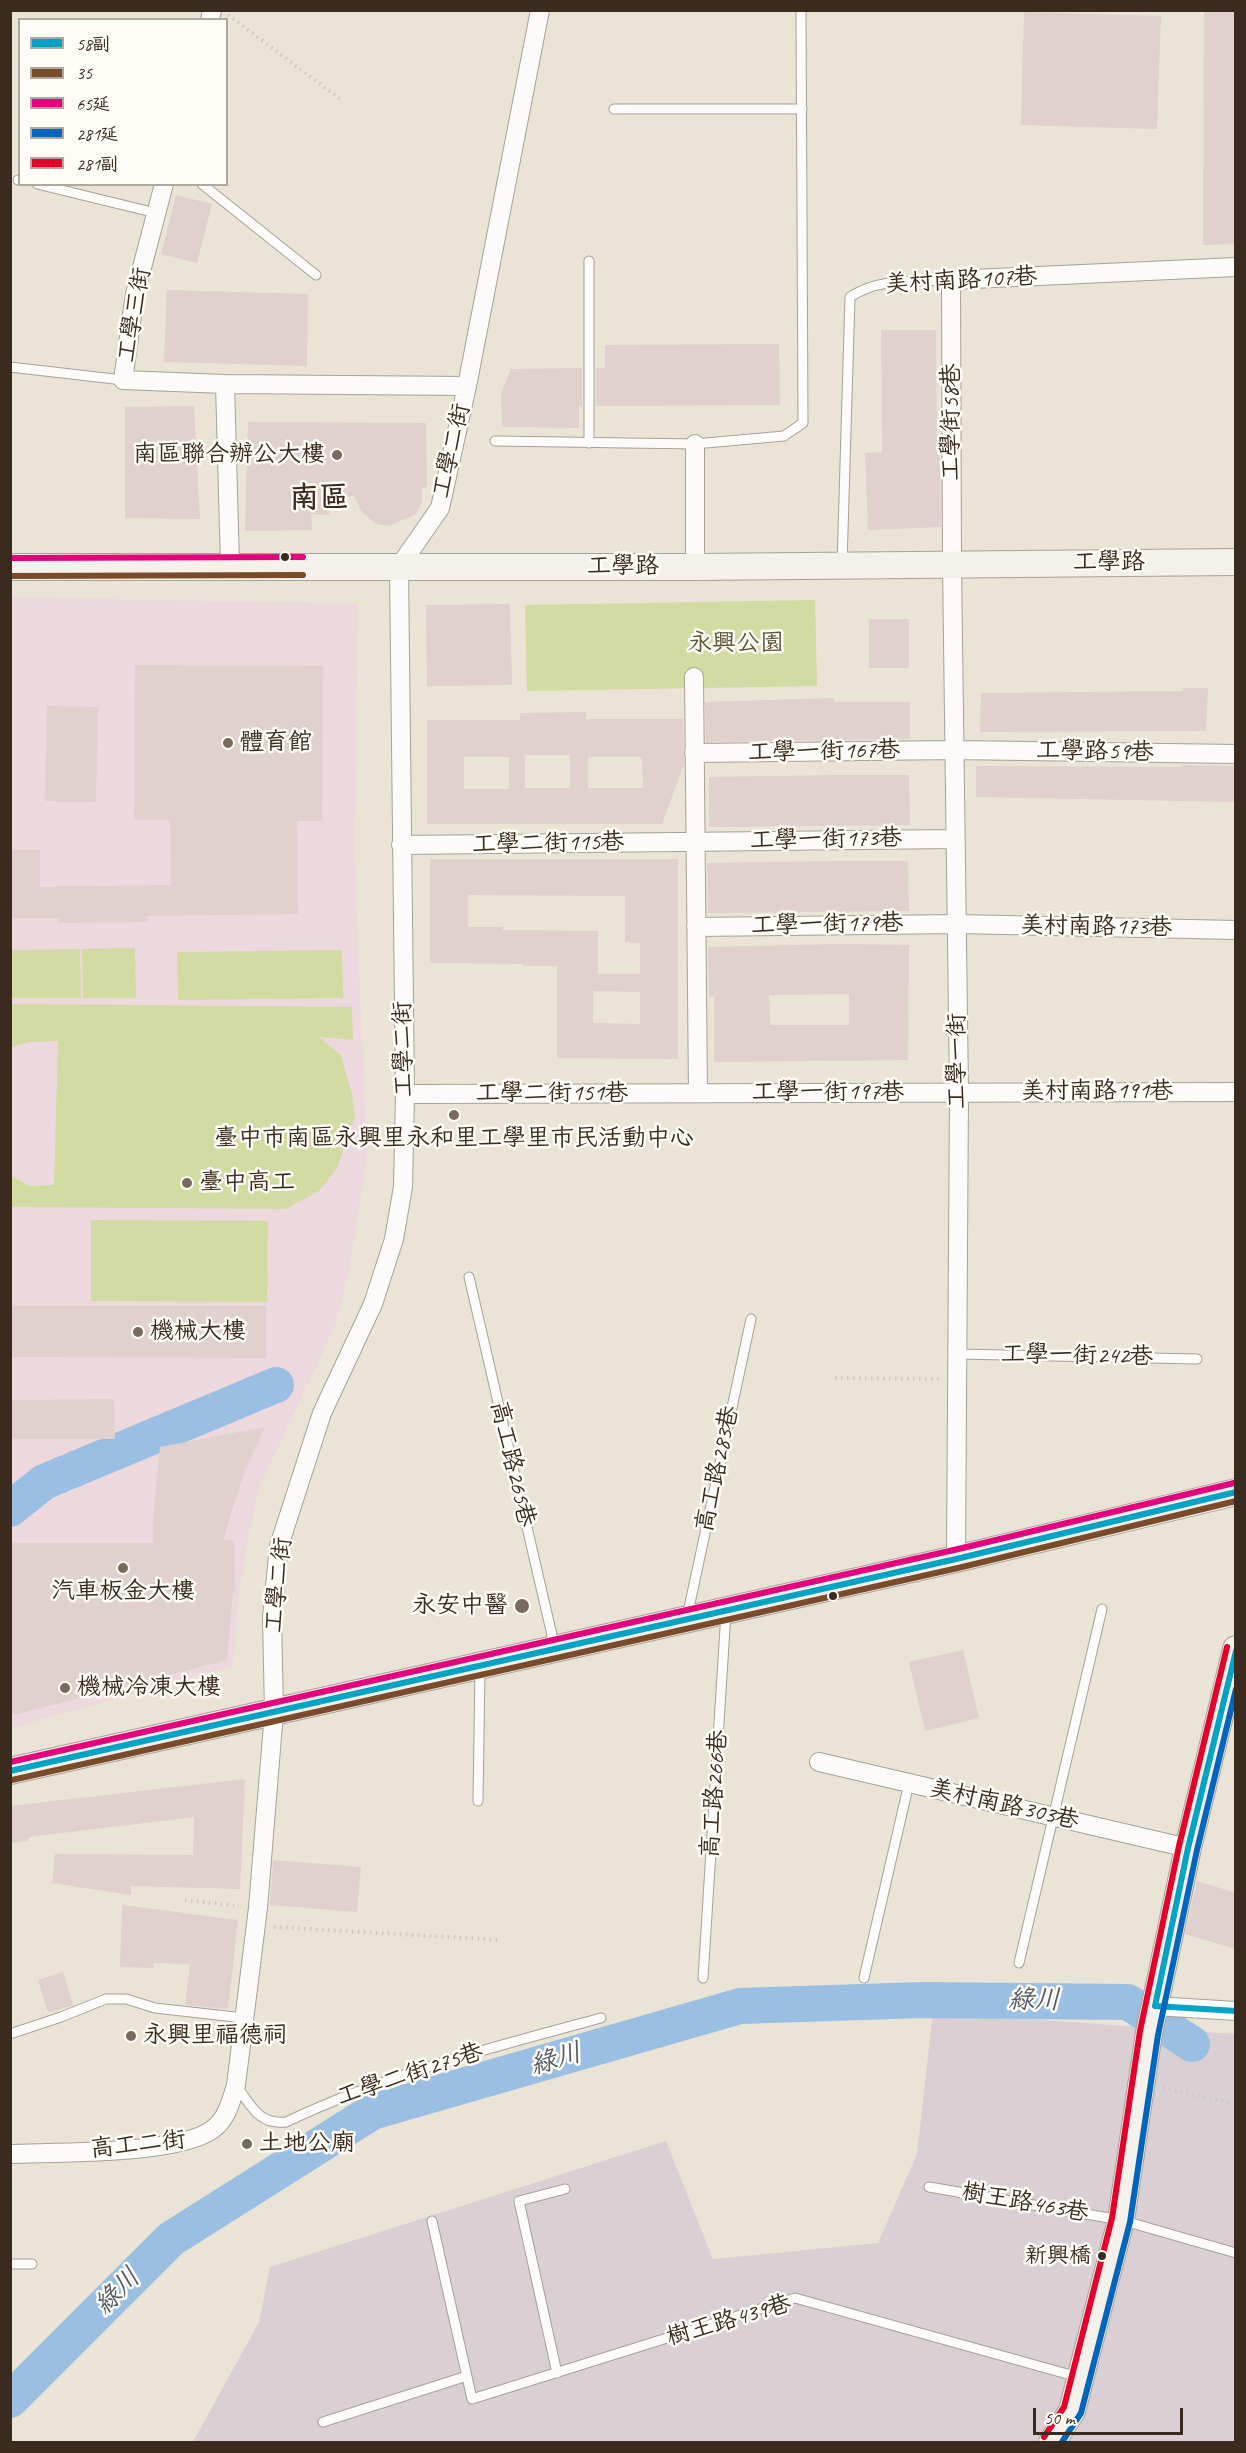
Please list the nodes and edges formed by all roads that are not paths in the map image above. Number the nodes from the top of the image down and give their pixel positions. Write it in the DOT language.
graph roads {
  1 [pos="540,10"];
  2 [pos="801,12"];
  3 [pos="614,109"];
  4 [pos="802,109"];
  5 [pos="45,186"];
  6 [pos="164,186"];
  7 [pos="205,186"];
  8 [pos="156,213"];
  9 [pos="589,261"];
  10 [pos="1236,267"];
  11 [pos="316,275"];
  12 [pos="951,280"];
  13 [pos="10,367"];
  14 [pos="123,380"];
  15 [pos="225,384"];
  16 [pos="467,387"];
  17 [pos="495,441"];
  18 [pos="589,442"];
  19 [pos="695,444"];
  20 [pos="1236,562"];
  21 [pos="952,564"];
  22 [pos="230,565"];
  23 [pos="842,566"];
  24 [pos="10,567"];
  25 [pos="399,567"];
  26 [pos="695,567"];
  27 [pos="694,677"];
  28 [pos="954,750"];
  29 [pos="694,753"];
  30 [pos="1236,754"];
  31 [pos="956,839"];
  32 [pos="696,842"];
  33 [pos="401,845"];
  34 [pos="957,924"];
  35 [pos="696,927"];
  36 [pos="1236,930"];
  37 [pos="958,1092"];
  38 [pos="1236,1092"];
  39 [pos="698,1093"];
  40 [pos="405,1094"];
  41 [pos="469,1277"];
  42 [pos="751,1319"];
  43 [pos="957,1354"];
  44 [pos="1197,1359"];
  45 [pos="1236,1492"];
  46 [pos="956,1559"];
  47 [pos="1102,1609"];
  48 [pos="726,1610"];
  49 [pos="687,1619"];
  50 [pos="1236,1649"];
  51 [pos="555,1650"];
  52 [pos="480,1667"];
  53 [pos="274,1712"];
  54 [pos="819,1762"];
  55 [pos="10,1771"];
  56 [pos="909,1783"];
  57 [pos="478,1801"];
  58 [pos="1053,1816"];
  59 [pos="1188,1848"];
  60 [pos="1019,1963"];
  61 [pos="703,1978"];
  62 [pos="864,1978"];
  63 [pos="1158,1995"];
  64 [pos="1236,2011"];
  65 [pos="244,2018"];
  66 [pos="601,2018"];
  67 [pos="10,2034"];
  68 [pos="236,2085"];
  69 [pos="10,2154"];
  70 [pos="929,2187"];
  71 [pos="565,2189"];
  72 [pos="1121,2220"];
  73 [pos="432,2221"];
  74 [pos="1236,2253"];
  75 [pos="10,2264"];
  76 [pos="32,2264"];
  77 [pos="557,2373"];
  78 [pos="467,2376"];
  79 [pos="1080,2377"];
  80 [pos="323,2422"];
  81 [pos="1052,2442"];
  1 -- 16 [label="street, 工學二街"];
  2 -- 4 [label="lane"];
  3 -- 4 [label="lane"];
  4 -- 19 [label="lane"];
  5 -- 8 [label="lane"];
  6 -- 8 [label="street, 工學三街"];
  7 -- 11 [label="lane"];
  8 -- 14 [label="street, 工學三街"];
  9 -- 18 [label="lane"];
  10 -- 12 [label="street, 美村南路107巷"];
  12 -- 21 [label="street, 工學街58巷"];
  12 -- 23 [label="lane, 美村南路107巷"];
  13 -- 14 [label="lane"];
  14 -- 15 [label="street, 工學三街"];
  15 -- 16 [label="street, 工學三街"];
  15 -- 22 [label="street"];
  16 -- 25 [label="street, 工學二街"];
  17 -- 18 [label="lane"];
  18 -- 19 [label="lane"];
  19 -- 26 [label="street"];
  20 -- 21 [label="street, 工學路"];
  21 -- 23 [label="street, 工學路"];
  21 -- 28 [label="street, 工學一街"];
  22 -- 24 [label="street, 工學路"];
  22 -- 25 [label="street, 工學路"];
  23 -- 26 [label="street, 工學路"];
  25 -- 26 [label="street, 工學路"];
  25 -- 33 [label="street, 工學二街"];
  27 -- 29 [label="street"];
  28 -- 29 [label="street, 工學一街167巷"];
  28 -- 30 [label="street, 工學路59巷"];
  28 -- 31 [label="street, 工學一街"];
  29 -- 32 [label="street"];
  31 -- 32 [label="street, 工學一街173巷"];
  31 -- 34 [label="street, 工學一街"];
  32 -- 33 [label="street, 工學二街115巷"];
  32 -- 35 [label="street"];
  33 -- 40 [label="street, 工學二街"];
  34 -- 35 [label="street, 工學一街179巷"];
  34 -- 36 [label="street, 美村南路173巷"];
  34 -- 37 [label="street, 工學一街"];
  35 -- 39 [label="street"];
  37 -- 38 [label="street, 美村南路191巷"];
  37 -- 39 [label="street, 工學一街197巷"];
  37 -- 43 [label="street, 工學一街"];
  39 -- 40 [label="street, 工學二街151巷"];
  40 -- 53 [label="street, 工學二街"];
  41 -- 51 [label="lane, 高工路265巷"];
  42 -- 49 [label="lane, 高工路283巷"];
  43 -- 44 [label="lane, 工學一街242巷"];
  43 -- 46 [label="street, 工學一街"];
  45 -- 46 [label="street"];
  46 -- 48 [label="street"];
  47 -- 58 [label="lane"];
  48 -- 49 [label="street"];
  48 -- 61 [label="lane, 高工路266巷"];
  49 -- 51 [label="street"];
  50 -- 59 [label="street"];
  51 -- 52 [label="street"];
  52 -- 53 [label="street"];
  52 -- 57 [label="lane"];
  53 -- 55 [label="street"];
  53 -- 65 [label="street, 工學二街"];
  54 -- 56 [label="street, 美村南路303巷"];
  56 -- 58 [label="street, 美村南路303巷"];
  56 -- 62 [label="lane"];
  58 -- 59 [label="street, 美村南路303巷"];
  58 -- 60 [label="lane"];
  59 -- 63 [label="street"];
  63 -- 64 [label="street"];
  63 -- 72 [label="street"];
  65 -- 67 [label="lane"];
  65 -- 68 [label="street, 工學二街"];
  66 -- 68 [label="lane, 工學二街275巷"];
  68 -- 69 [label="street, 高工二街"];
  70 -- 72 [label="lane, 樹王路463巷"];
  71 -- 77 [label="lane"];
  72 -- 74 [label="lane, 樹王路463巷"];
  72 -- 79 [label="street"];
  73 -- 78 [label="lane, 樹王路439巷"];
  75 -- 76 [label="lane"];
  77 -- 78 [label="lane, 樹王路439巷"];
  77 -- 79 [label="lane, 樹王路439巷"];
  78 -- 80 [label="lane"];
  79 -- 81 [label="street"];
}
